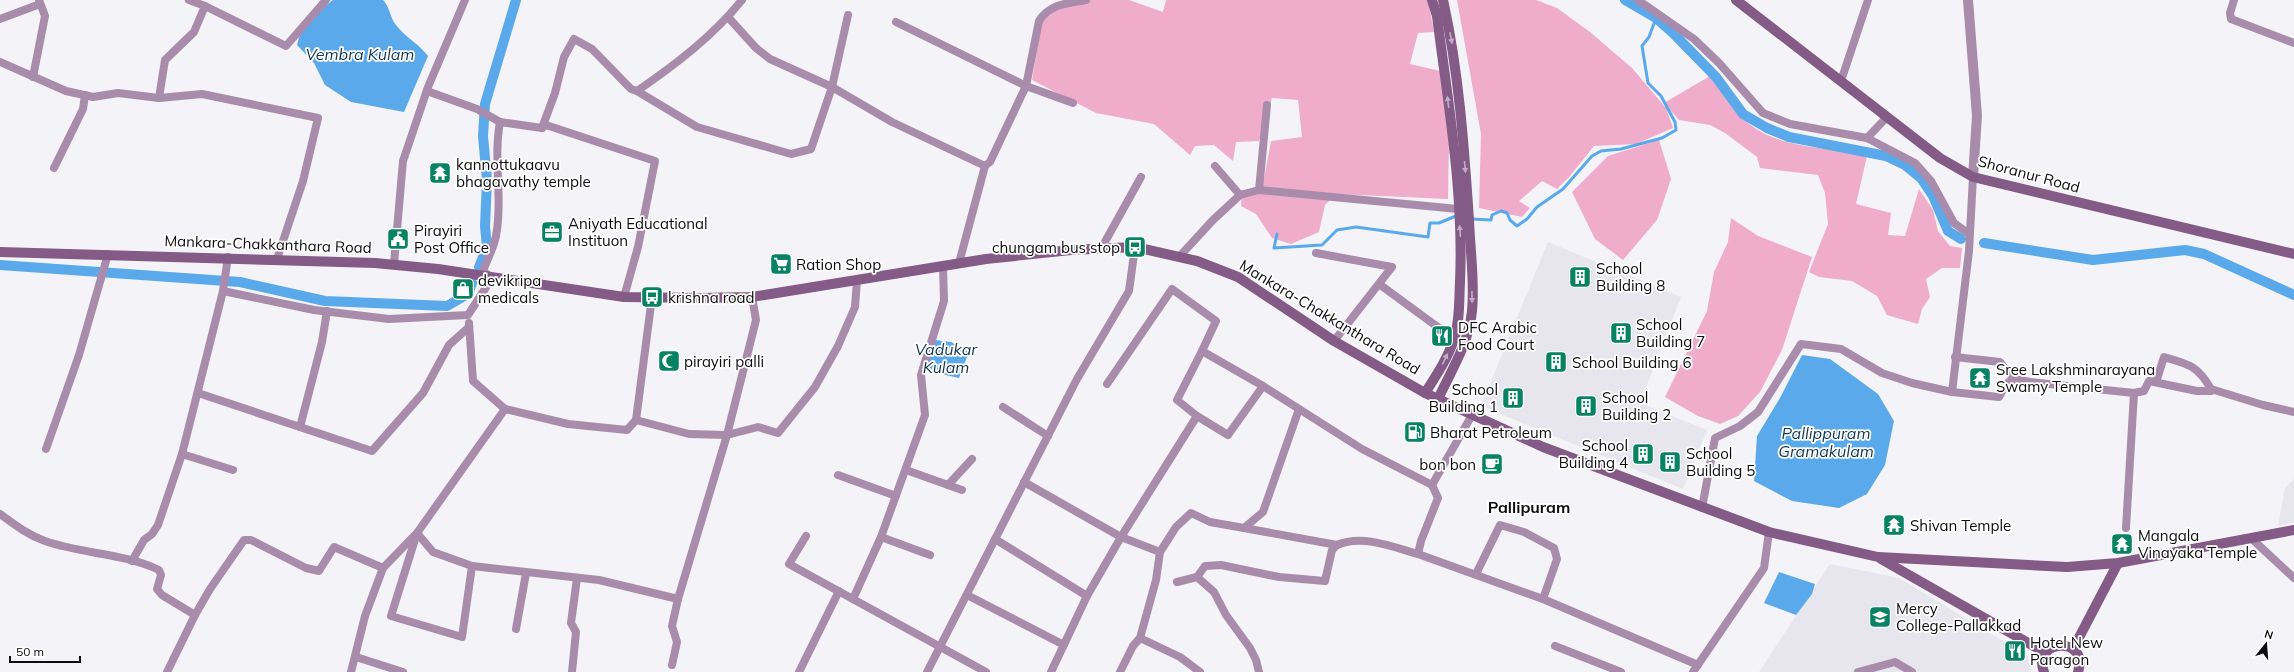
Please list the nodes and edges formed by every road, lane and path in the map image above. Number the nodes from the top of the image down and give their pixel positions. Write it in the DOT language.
graph roads {
  1 [pos="189,0"];
  2 [pos="326,0"];
  3 [pos="466,0"];
  4 [pos="742,0"];
  5 [pos="1086,0"];
  6 [pos="1432,0"];
  7 [pos="1443,0"];
  8 [pos="1638,0"];
  9 [pos="1736,0"];
  10 [pos="1868,0"];
  11 [pos="1968,0"];
  12 [pos="2234,0"];
  13 [pos="39,2"];
  14 [pos="1057,2"];
  15 [pos="205,6"];
  16 [pos="848,15"];
  17 [pos="728,18"];
  18 [pos="0,19"];
  19 [pos="896,22"];
  20 [pos="2294,43"];
  21 [pos="0,62"];
  22 [pos="33,77"];
  23 [pos="1841,81"];
  24 [pos="1026,86"];
  25 [pos="832,87"];
  26 [pos="427,91"];
  27 [pos="637,91"];
  28 [pos="85,95"];
  29 [pos="159,98"];
  30 [pos="1073,103"];
  31 [pos="1267,105"];
  32 [pos="1887,117"];
  33 [pos="500,122"];
  34 [pos="542,128"];
  35 [pos="1867,138"];
  36 [pos="985,166"];
  37 [pos="1214,166"];
  38 [pos="54,168"];
  39 [pos="1141,177"];
  40 [pos="1973,177"];
  41 [pos="1259,190"];
  42 [pos="1240,195"];
  43 [pos="1458,210"];
  44 [pos="1969,234"];
  45 [pos="1135,247"];
  46 [pos="1101,249"];
  47 [pos="0,252"];
  48 [pos="1316,253"];
  49 [pos="108,254"];
  50 [pos="2294,254"];
  51 [pos="228,257"];
  52 [pos="1179,257"];
  53 [pos="277,259"];
  54 [pos="959,263"];
  55 [pos="394,264"];
  56 [pos="943,266"];
  57 [pos="492,278"];
  58 [pos="857,280"];
  59 [pos="1379,284"];
  60 [pos="223,289"];
  61 [pos="624,297"];
  62 [pos="652,297"];
  63 [pos="752,297"];
  64 [pos="327,312"];
  65 [pos="468,316"];
  66 [pos="469,326"];
  67 [pos="1454,339"];
  68 [pos="1334,341"];
  69 [pos="1202,351"];
  70 [pos="1955,357"];
  71 [pos="2014,379"];
  72 [pos="2156,382"];
  73 [pos="1107,384"];
  74 [pos="1262,386"];
  75 [pos="2211,389"];
  76 [pos="1952,392"];
  77 [pos="198,393"];
  78 [pos="1426,393"];
  79 [pos="2134,393"];
  80 [pos="1438,399"];
  81 [pos="1003,407"];
  82 [pos="505,409"];
  83 [pos="1299,409"];
  84 [pos="2294,412"];
  85 [pos="1472,415"];
  86 [pos="1198,416"];
  87 [pos="636,420"];
  88 [pos="300,427"];
  89 [pos="727,435"];
  90 [pos="1048,436"];
  91 [pos="46,449"];
  92 [pos="182,454"];
  93 [pos="972,458"];
  94 [pos="233,470"];
  95 [pos="906,470"];
  96 [pos="838,475"];
  97 [pos="1024,482"];
  98 [pos="948,485"];
  99 [pos="1432,485"];
  100 [pos="962,490"];
  101 [pos="896,496"];
  102 [pos="1702,508"];
  103 [pos="0,514"];
  104 [pos="1244,528"];
  105 [pos="2126,528"];
  106 [pos="2294,530"];
  107 [pos="1769,532"];
  108 [pos="417,533"];
  109 [pos="806,536"];
  110 [pos="881,537"];
  111 [pos="1121,537"];
  112 [pos="2251,538"];
  113 [pos="995,539"];
  114 [pos="1337,546"];
  115 [pos="1160,552"];
  116 [pos="1418,554"];
  117 [pos="930,555"];
  118 [pos="1878,557"];
  119 [pos="132,561"];
  120 [pos="2118,563"];
  121 [pos="472,566"];
  122 [pos="383,568"];
  123 [pos="526,573"];
  124 [pos="1476,574"];
  125 [pos="1197,577"];
  126 [pos="577,578"];
  127 [pos="2294,578"];
  128 [pos="1177,582"];
  129 [pos="839,591"];
  130 [pos="967,595"];
  131 [pos="1087,596"];
  132 [pos="678,599"];
  133 [pos="853,599"];
  134 [pos="1543,599"];
  135 [pos="196,616"];
  136 [pos="516,629"];
  137 [pos="1140,638"];
  138 [pos="1064,645"];
  139 [pos="1555,646"];
  140 [pos="941,647"];
  141 [pos="2073,649"];
  142 [pos="2046,653"];
  143 [pos="356,658"];
  144 [pos="672,665"];
  145 [pos="1698,665"];
  146 [pos="167,672"];
  147 [pos="351,672"];
  148 [pos="403,672"];
  149 [pos="572,672"];
  150 [pos="799,672"];
  151 [pos="927,672"];
  152 [pos="986,672"];
  153 [pos="1051,672"];
  154 [pos="1120,672"];
  155 [pos="1200,672"];
  156 [pos="1259,672"];
  157 [pos="1621,672"];
  158 [pos="1693,672"];
  159 [pos="1858,672"];
  160 [pos="1912,672"];
  161 [pos="2044,672"];
  162 [pos="2078,672"];
  1 -- 15 [label="street"];
  2 -- 15 [label="street"];
  3 -- 26 [label="street"];
  4 -- 17 [label="street"];
  5 -- 14 [label="street"];
  43 -- 6 [label="main road, one-way"];
  7 -- 80 [label="main road, one-way"];
  8 -- 35 [label="street"];
  9 -- 23 [label="main road, Shoranur Road"];
  10 -- 23 [label="street"];
  11 -- 40 [label="street"];
  12 -- 20 [label="street"];
  13 -- 18 [label="street"];
  13 -- 22 [label="street"];
  14 -- 24 [label="street"];
  15 -- 29 [label="street"];
  16 -- 25 [label="street"];
  17 -- 25 [label="street"];
  17 -- 27 [label="street"];
  19 -- 24 [label="street"];
  21 -- 22 [label="street"];
  22 -- 28 [label="street"];
  23 -- 32 [label="main road, Shoranur Road"];
  24 -- 30 [label="street"];
  24 -- 36 [label="street"];
  25 -- 27 [label="street"];
  25 -- 36 [label="street"];
  26 -- 33 [label="street"];
  26 -- 55 [label="street"];
  27 -- 34 [label="street"];
  28 -- 29 [label="street"];
  28 -- 38 [label="street"];
  29 -- 53 [label="street"];
  31 -- 41 [label="street"];
  32 -- 35 [label="street"];
  32 -- 40 [label="main road, Shoranur Road"];
  33 -- 34 [label="street"];
  33 -- 57 [label="street"];
  34 -- 61 [label="street"];
  35 -- 44 [label="street"];
  36 -- 54 [label="street"];
  37 -- 42 [label="street"];
  39 -- 46 [label="street"];
  40 -- 44 [label="street"];
  40 -- 50 [label="main road, Shoranur Road"];
  41 -- 42 [label="street"];
  41 -- 43 [label="street"];
  42 -- 52 [label="street"];
  67 -- 43 [label="main road, one-way"];
  44 -- 70 [label="street"];
  45 -- 46 [label="main road, Mankara-Chakkanthara Road"];
  45 -- 52 [label="main road, Mankara-Chakkanthara Road"];
  45 -- 90 [label="street"];
  46 -- 54 [label="main road, Mankara-Chakkanthara Road"];
  47 -- 49 [label="main road, Mankara-Chakkanthara Road"];
  48 -- 59 [label="street"];
  49 -- 51 [label="main road, Mankara-Chakkanthara Road"];
  49 -- 91 [label="street"];
  51 -- 53 [label="main road, Mankara-Chakkanthara Road"];
  51 -- 60 [label="street"];
  52 -- 68 [label="main road, Mankara-Chakkanthara Road"];
  53 -- 55 [label="main road, Mankara-Chakkanthara Road"];
  54 -- 56 [label="main road, Mankara-Chakkanthara Road"];
  55 -- 57 [label="main road, Mankara-Chakkanthara Road"];
  56 -- 58 [label="main road, Mankara-Chakkanthara Road"];
  56 -- 95 [label="street"];
  57 -- 61 [label="main road, Mankara-Chakkanthara Road"];
  57 -- 65 [label="street"];
  58 -- 63 [label="main road, Mankara-Chakkanthara Road"];
  58 -- 89 [label="street"];
  59 -- 67 [label="street"];
  59 -- 68 [label="street"];
  60 -- 64 [label="street"];
  60 -- 77 [label="street"];
  61 -- 62 [label="main road, Mankara-Chakkanthara Road"];
  62 -- 63 [label="main road, Mankara-Chakkanthara Road"];
  62 -- 87 [label="street"];
  63 -- 89 [label="street"];
  64 -- 65 [label="street"];
  64 -- 88 [label="street"];
  65 -- 66 [label="street"];
  66 -- 82 [label="street"];
  66 -- 88 [label="street"];
  78 -- 67 [label="main road, one-way"];
  68 -- 78 [label="main road, Mankara-Chakkanthara Road"];
  69 -- 73 [label="street"];
  69 -- 74 [label="street"];
  69 -- 86 [label="street"];
  70 -- 71 [label="street"];
  70 -- 76 [label="street"];
  71 -- 76 [label="street"];
  71 -- 79 [label="street"];
  72 -- 75 [label="street"];
  72 -- 75 [label="street"];
  72 -- 79 [label="street"];
  74 -- 83 [label="street"];
  74 -- 86 [label="street"];
  75 -- 84 [label="street"];
  76 -- 102 [label="street"];
  77 -- 88 [label="street"];
  77 -- 92 [label="street"];
  78 -- 80 [label="main road, Mankara-Chakkanthara Road"];
  79 -- 105 [label="street"];
  80 -- 85 [label="main road, Mankara-Chakkanthara Road"];
  81 -- 90 [label="street"];
  82 -- 87 [label="street"];
  82 -- 108 [label="street"];
  83 -- 99 [label="street"];
  83 -- 104 [label="street"];
  85 -- 99 [label="street"];
  85 -- 102 [label="main road, Mankara-Chakkanthara Road"];
  86 -- 111 [label="street"];
  87 -- 89 [label="street"];
  89 -- 132 [label="street"];
  90 -- 97 [label="street"];
  92 -- 94 [label="street"];
  92 -- 119 [label="street"];
  93 -- 98 [label="street"];
  95 -- 98 [label="street"];
  95 -- 101 [label="street"];
  96 -- 101 [label="street"];
  97 -- 111 [label="street"];
  97 -- 113 [label="street"];
  98 -- 100 [label="street"];
  99 -- 116 [label="street"];
  101 -- 110 [label="street"];
  102 -- 107 [label="main road, Mankara-Chakkanthara Road"];
  103 -- 119 [label="street"];
  104 -- 114 [label="street"];
  104 -- 115 [label="street"];
  106 -- 112 [label="main road"];
  107 -- 118 [label="main road, Mankara-Chakkanthara Road"];
  107 -- 145 [label="street"];
  108 -- 121 [label="street"];
  108 -- 121 [label="street"];
  108 -- 122 [label="street"];
  109 -- 129 [label="street"];
  110 -- 117 [label="street"];
  110 -- 133 [label="street"];
  111 -- 115 [label="street"];
  111 -- 131 [label="street"];
  112 -- 120 [label="main road"];
  112 -- 127 [label="street"];
  113 -- 130 [label="street"];
  113 -- 131 [label="street"];
  114 -- 116 [label="street"];
  114 -- 125 [label="street"];
  115 -- 137 [label="street"];
  116 -- 124 [label="street"];
  118 -- 120 [label="main road"];
  118 -- 142 [label="main road"];
  119 -- 135 [label="street"];
  120 -- 141 [label="main road"];
  121 -- 123 [label="street"];
  122 -- 135 [label="street"];
  122 -- 143 [label="street"];
  123 -- 126 [label="street"];
  123 -- 136 [label="street"];
  124 -- 134 [label="street"];
  124 -- 134 [label="street"];
  125 -- 128 [label="street"];
  125 -- 156 [label="street"];
  126 -- 132 [label="street"];
  126 -- 149 [label="street"];
  129 -- 133 [label="street"];
  129 -- 150 [label="street"];
  130 -- 138 [label="street"];
  130 -- 140 [label="street"];
  131 -- 138 [label="street"];
  132 -- 144 [label="street"];
  133 -- 140 [label="street"];
  134 -- 145 [label="street"];
  135 -- 146 [label="street"];
  137 -- 154 [label="street"];
  137 -- 155 [label="street"];
  138 -- 153 [label="street"];
  139 -- 157 [label="street"];
  140 -- 151 [label="street"];
  140 -- 152 [label="street"];
  141 -- 142 [label="main road"];
  141 -- 162 [label="main road"];
  142 -- 161 [label="main road"];
  143 -- 147 [label="street"];
  143 -- 148 [label="street"];
  145 -- 158 [label="street"];
  159 -- 160 [label="street"];
}
